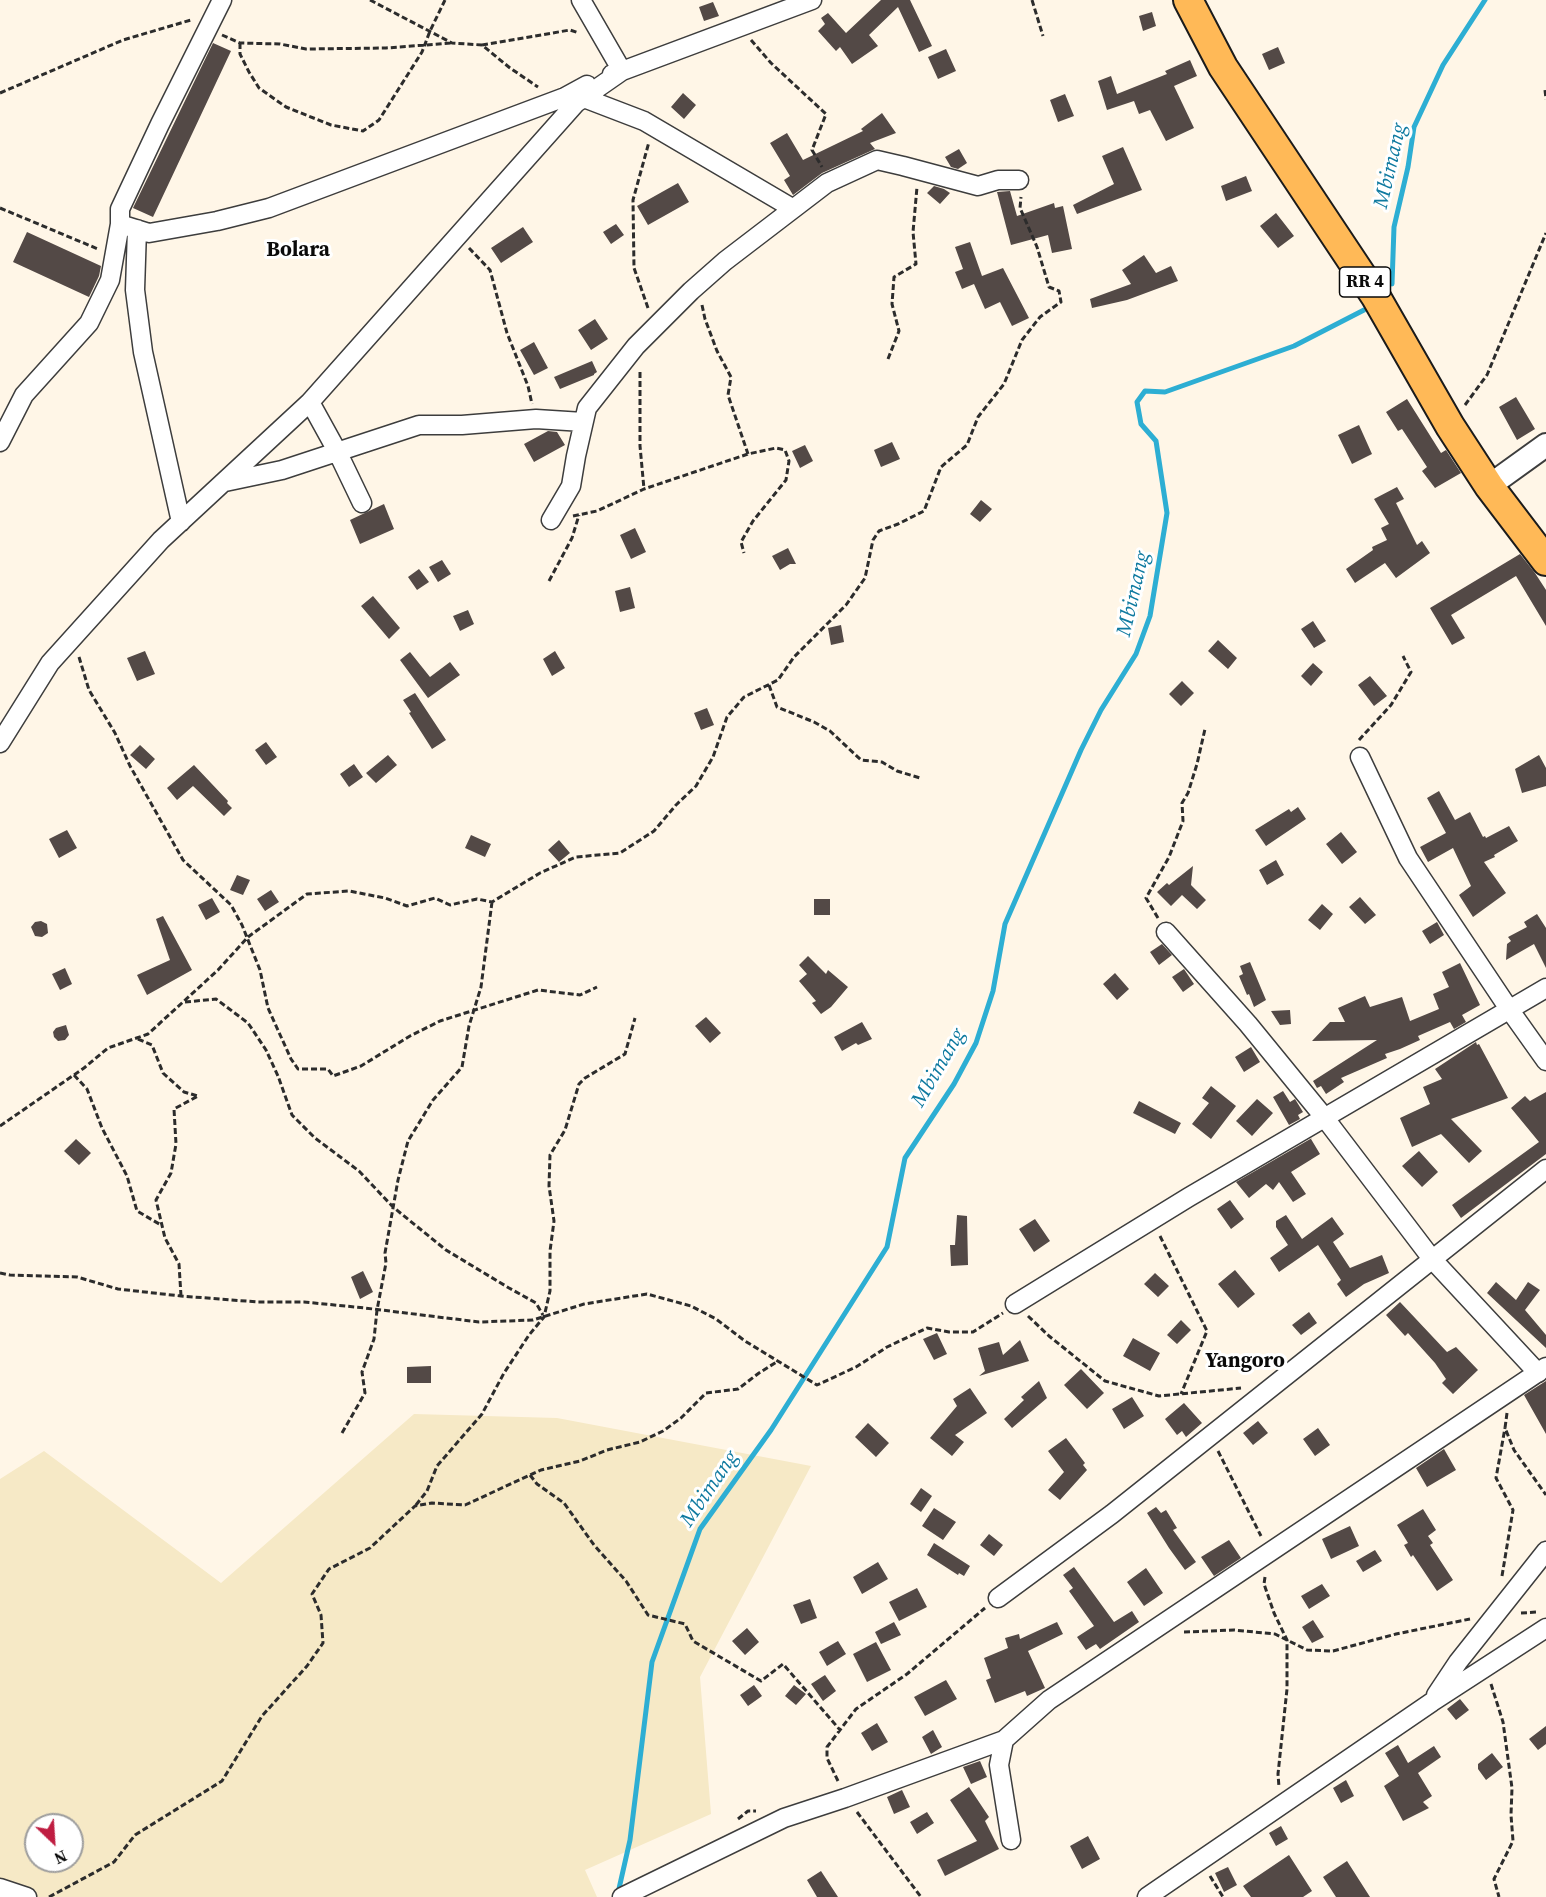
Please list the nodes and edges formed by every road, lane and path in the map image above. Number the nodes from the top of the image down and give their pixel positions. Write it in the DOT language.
graph roads {
  1 [pos="370,0"];
  2 [pos="445,0"];
  3 [pos="581,0"];
  4 [pos="812,0"];
  5 [pos="1032,0"];
  6 [pos="1188,0"];
  7 [pos="216,14"];
  8 [pos="739,27"];
  9 [pos="430,31"];
  10 [pos="1043,36"];
  11 [pos="604,40"];
  12 [pos="240,43"];
  13 [pos="452,43"];
  14 [pos="424,45"];
  15 [pos="482,45"];
  16 [pos="622,71"];
  17 [pos="1545,90"];
  18 [pos="0,93"];
  19 [pos="565,97"];
  20 [pos="584,98"];
  21 [pos="1546,99"];
  22 [pos="651,125"];
  23 [pos="924,171"];
  24 [pos="1019,180"];
  25 [pos="831,181"];
  26 [pos="0,208"];
  27 [pos="792,208"];
  28 [pos="129,227"];
  29 [pos="1546,234"];
  30 [pos="458,236"];
  31 [pos="114,256"];
  32 [pos="698,285"];
  33 [pos="654,328"];
  34 [pos="888,359"];
  35 [pos="642,366"];
  36 [pos="310,402"];
  37 [pos="536,419"];
  38 [pos="583,422"];
  39 [pos="1450,426"];
  40 [pos="0,442"];
  41 [pos="1546,445"];
  42 [pos="337,451"];
  43 [pos="748,454"];
  44 [pos="224,482"];
  45 [pos="1489,486"];
  46 [pos="644,489"];
  47 [pos="362,503"];
  48 [pos="579,515"];
  49 [pos="551,520"];
  50 [pos="181,522"];
  51 [pos="744,553"];
  52 [pos="1546,561"];
  53 [pos="549,581"];
  54 [pos="73,638"];
  55 [pos="1403,656"];
  56 [pos="769,685"];
  57 [pos="1205,729"];
  58 [pos="0,743"];
  59 [pos="1360,757"];
  60 [pos="920,778"];
  61 [pos="492,902"];
  62 [pos="1166,932"];
  63 [pos="248,937"];
  64 [pos="597,987"];
  65 [pos="1546,988"];
  66 [pos="184,1002"];
  67 [pos="1509,1009"];
  68 [pos="474,1010"];
  69 [pos="635,1018"];
  70 [pos="136,1038"];
  71 [pos="1546,1061"];
  72 [pos="74,1075"];
  73 [pos="1324,1117"];
  74 [pos="0,1126"];
  75 [pos="1546,1169"];
  76 [pos="393,1207"];
  77 [pos="1162,1213"];
  78 [pos="163,1226"];
  79 [pos="1432,1259"];
  80 [pos="0,1273"];
  81 [pos="181,1296"];
  82 [pos="1015,1304"];
  83 [pos="377,1310"];
  84 [pos="544,1317"];
  85 [pos="778,1361"];
  86 [pos="1542,1370"];
  87 [pos="1276,1383"];
  88 [pos="1510,1391"];
  89 [pos="1181,1394"];
  90 [pos="1505,1428"];
  91 [pos="342,1433"];
  92 [pos="1210,1436"];
  93 [pos="530,1475"];
  94 [pos="1546,1495"];
  95 [pos="415,1506"];
  96 [pos="1546,1551"];
  97 [pos="1269,1552"];
  98 [pos="1502,1579"];
  99 [pos="998,1598"];
  100 [pos="1546,1611"];
  101 [pos="1496,1614"];
  102 [pos="1546,1628"];
  103 [pos="1146,1634"];
  104 [pos="1287,1640"];
  105 [pos="1485,1668"];
  106 [pos="1432,1702"];
  107 [pos="840,1730"];
  108 [pos="1004,1740"];
  109 [pos="845,1798"];
  110 [pos="1281,1806"];
  111 [pos="1011,1840"];
  112 [pos="1200,1861"];
  113 [pos="0,1888"];
  114 [pos="27,1897"];
  115 [pos="49,1897"];
  116 [pos="622,1897"];
  117 [pos="921,1897"];
  118 [pos="1147,1897"];
  119 [pos="1223,1897"];
  120 [pos="1499,1897"];
  1 -- 9 [label="path"];
  2 -- 9 [label="path"];
  3 -- 11 [label="street"];
  4 -- 8 [label="street"];
  5 -- 10 [label="path"];
  6 -- 39 [label="main road, RR 4"];
  7 -- 12 [label="path"];
  7 -- 18 [label="path"];
  7 -- 28 [label="street"];
  8 -- 16 [label="street"];
  8 -- 25 [label="path"];
  9 -- 13 [label="path"];
  9 -- 14 [label="path"];
  11 -- 15 [label="path"];
  11 -- 16 [label="street"];
  12 -- 14 [label="path"];
  12 -- 14 [label="path"];
  13 -- 14 [label="path"];
  13 -- 15 [label="path"];
  15 -- 19 [label="path"];
  16 -- 19 [label="street"];
  16 -- 20 [label="street"];
  17 -- 21 [label="path"];
  19 -- 28 [label="street"];
  20 -- 22 [label="street"];
  20 -- 30 [label="street"];
  22 -- 27 [label="street"];
  22 -- 33 [label="path"];
  23 -- 24 [label="street"];
  23 -- 25 [label="street"];
  23 -- 34 [label="path"];
  24 -- 56 [label="path"];
  25 -- 27 [label="street"];
  26 -- 31 [label="path"];
  27 -- 32 [label="street"];
  28 -- 31 [label="street"];
  28 -- 50 [label="street"];
  29 -- 39 [label="path"];
  30 -- 36 [label="street"];
  30 -- 37 [label="path"];
  31 -- 40 [label="street"];
  32 -- 33 [label="street"];
  32 -- 43 [label="path"];
  33 -- 38 [label="street"];
  35 -- 46 [label="path"];
  36 -- 42 [label="street"];
  36 -- 44 [label="street"];
  37 -- 38 [label="street"];
  37 -- 42 [label="street"];
  38 -- 49 [label="street"];
  39 -- 45 [label="main road, RR 4"];
  41 -- 45 [label="street"];
  42 -- 44 [label="street"];
  42 -- 47 [label="street"];
  43 -- 46 [label="path"];
  43 -- 51 [label="path"];
  44 -- 50 [label="street"];
  45 -- 52 [label="main road, RR 4"];
  46 -- 48 [label="path"];
  48 -- 49 [label="path"];
  48 -- 53 [label="path"];
  50 -- 54 [label="street"];
  54 -- 58 [label="street"];
  54 -- 63 [label="path"];
  55 -- 59 [label="path"];
  56 -- 60 [label="path"];
  56 -- 61 [label="path"];
  57 -- 62 [label="path"];
  59 -- 67 [label="street"];
  61 -- 63 [label="path"];
  61 -- 68 [label="path"];
  62 -- 73 [label="street"];
  63 -- 66 [label="path"];
  63 -- 68 [label="path"];
  64 -- 68 [label="path"];
  65 -- 67 [label="street"];
  66 -- 70 [label="path"];
  66 -- 76 [label="path"];
  67 -- 71 [label="street"];
  67 -- 73 [label="street"];
  68 -- 76 [label="path"];
  69 -- 84 [label="path"];
  70 -- 72 [label="path"];
  70 -- 78 [label="path"];
  72 -- 74 [label="path"];
  72 -- 78 [label="path"];
  73 -- 77 [label="street"];
  73 -- 79 [label="street"];
  75 -- 79 [label="street"];
  76 -- 83 [label="path"];
  76 -- 84 [label="path"];
  77 -- 82 [label="street"];
  77 -- 89 [label="path"];
  78 -- 81 [label="path"];
  79 -- 86 [label="street"];
  79 -- 87 [label="street"];
  80 -- 81 [label="path"];
  81 -- 83 [label="path"];
  82 -- 85 [label="path"];
  82 -- 89 [label="path"];
  83 -- 84 [label="path"];
  83 -- 91 [label="path"];
  84 -- 85 [label="path"];
  84 -- 95 [label="path"];
  85 -- 93 [label="path"];
  86 -- 88 [label="street"];
  87 -- 89 [label="path"];
  87 -- 92 [label="street"];
  88 -- 90 [label="path"];
  88 -- 97 [label="street"];
  90 -- 94 [label="path"];
  90 -- 98 [label="path"];
  92 -- 97 [label="path"];
  92 -- 99 [label="street"];
  93 -- 95 [label="path"];
  93 -- 107 [label="path"];
  95 -- 115 [label="path"];
  96 -- 101 [label="street"];
  97 -- 103 [label="street"];
  97 -- 104 [label="path"];
  99 -- 107 [label="path"];
  100 -- 101 [label="path"];
  101 -- 104 [label="path"];
  101 -- 106 [label="street"];
  102 -- 105 [label="street"];
  103 -- 104 [label="path"];
  103 -- 108 [label="street"];
  104 -- 110 [label="path"];
  105 -- 106 [label="street"];
  105 -- 120 [label="path"];
  106 -- 110 [label="street"];
  107 -- 109 [label="path"];
  108 -- 109 [label="street"];
  108 -- 111 [label="street"];
  109 -- 116 [label="street"];
  109 -- 117 [label="path"];
  110 -- 112 [label="street"];
  112 -- 118 [label="street"];
  112 -- 119 [label="path"];
  113 -- 114 [label="street"];
}
